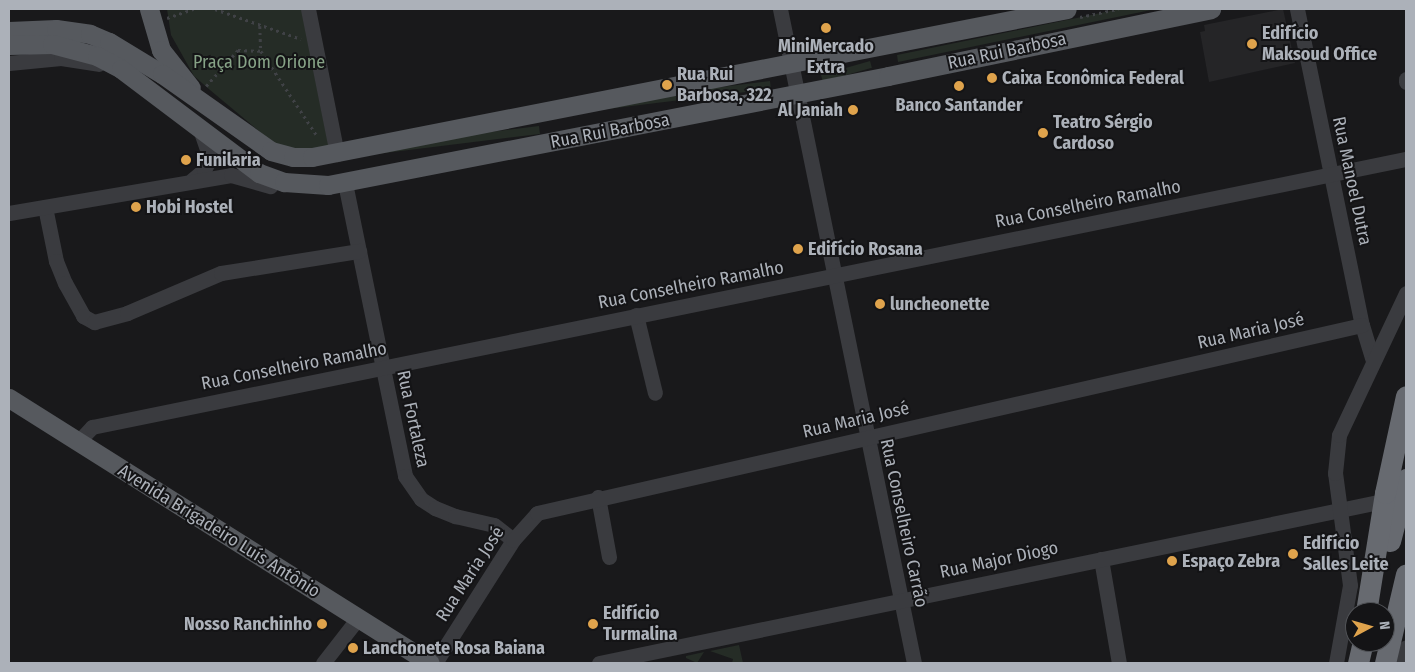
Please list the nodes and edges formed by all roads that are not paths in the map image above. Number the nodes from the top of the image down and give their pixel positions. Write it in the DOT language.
graph roads {
  1 [pos="308,9"];
  2 [pos="780,9"];
  3 [pos="1067,9"];
  4 [pos="1211,9"];
  5 [pos="1298,9"];
  6 [pos="1029,13"];
  7 [pos="151,16"];
  8 [pos="9,31"];
  9 [pos="9,45"];
  10 [pos="882,47"];
  11 [pos="9,63"];
  12 [pos="791,65"];
  13 [pos="121,69"];
  14 [pos="888,76"];
  15 [pos="797,94"];
  16 [pos="196,98"];
  17 [pos="581,107"];
  18 [pos="543,114"];
  19 [pos="200,129"];
  20 [pos="586,136"];
  21 [pos="556,142"];
  22 [pos="334,155"];
  23 [pos="1406,158"];
  24 [pos="1331,174"];
  25 [pos="192,180"];
  26 [pos="337,184"];
  27 [pos="45,207"];
  28 [pos="9,213"];
  29 [pos="359,251"];
  30 [pos="834,275"];
  31 [pos="1406,293"];
  32 [pos="636,315"];
  33 [pos="1362,325"];
  34 [pos="1373,360"];
  35 [pos="382,367"];
  36 [pos="655,393"];
  37 [pos="1406,396"];
  38 [pos="9,398"];
  39 [pos="867,437"];
  40 [pos="78,442"];
  41 [pos="1406,479"];
  42 [pos="1406,496"];
  43 [pos="598,497"];
  44 [pos="1340,509"];
  45 [pos="513,540"];
  46 [pos="609,557"];
  47 [pos="1101,559"];
  48 [pos="1406,574"];
  49 [pos="901,600"];
  50 [pos="1368,602"];
  51 [pos="1374,602"];
  52 [pos="358,618"];
  53 [pos="1406,647"];
  54 [pos="323,663"];
  55 [pos="429,663"];
  56 [pos="435,663"];
  57 [pos="599,663"];
  58 [pos="914,663"];
  59 [pos="1119,663"];
  60 [pos="1336,663"];
  61 [pos="1385,663"];
  62 [pos="1402,663"];
  1 -- 22 [label="street"];
  2 -- 12 [label="street, Rua Conselheiro Carrão"];
  3 -- 6 [label="main road, Rua Rui Barbosa"];
  4 -- 14 [label="main road, Rua Rui Barbosa"];
  5 -- 24 [label="street, Rua Manoel Dutra"];
  6 -- 10 [label="main road, Rua Rui Barbosa"];
  7 -- 16 [label="main road"];
  8 -- 16 [label="main road"];
  9 -- 13 [label="main road"];
  10 -- 12 [label="main road, Rua Rui Barbosa"];
  10 -- 14 [label="main road"];
  11 -- 13 [label="street"];
  12 -- 15 [label="street, Rua Conselheiro Carrão"];
  12 -- 17 [label="main road, Rua Rui Barbosa"];
  13 -- 19 [label="main road"];
  14 -- 15 [label="main road, Rua Rui Barbosa"];
  15 -- 20 [label="main road, Rua Rui Barbosa"];
  15 -- 30 [label="street, Rua Conselheiro Carrão"];
  16 -- 22 [label="main road"];
  17 -- 18 [label="main road, Rua Rui Barbosa"];
  17 -- 20 [label="main road"];
  18 -- 21 [label="main road"];
  18 -- 22 [label="main road, Rua Rui Barbosa"];
  19 -- 25 [label="street"];
  19 -- 26 [label="main road"];
  20 -- 21 [label="main road, Rua Rui Barbosa"];
  21 -- 26 [label="main road, Rua Rui Barbosa"];
  23 -- 24 [label="street, Rua Conselheiro Ramalho"];
  24 -- 30 [label="street, Rua Conselheiro Ramalho"];
  24 -- 33 [label="street, Rua Manoel Dutra"];
  25 -- 26 [label="street, Rua Rui Barbosa"];
  25 -- 27 [label="street, Rua Rui Barbosa"];
  26 -- 29 [label="street, Rua Fortaleza"];
  27 -- 28 [label="street, Rua Rui Barbosa"];
  27 -- 29 [label="street"];
  29 -- 35 [label="street, Rua Fortaleza"];
  30 -- 32 [label="street, Rua Conselheiro Ramalho"];
  30 -- 39 [label="street, Rua Conselheiro Carrão"];
  31 -- 34 [label="street"];
  32 -- 35 [label="street, Rua Conselheiro Ramalho"];
  32 -- 36 [label="street"];
  33 -- 34 [label="street, Rua Manoel Dutra"];
  33 -- 39 [label="street, Rua Maria José"];
  34 -- 44 [label="street"];
  35 -- 40 [label="street, Rua Conselheiro Ramalho"];
  35 -- 45 [label="street, Rua Fortaleza"];
  37 -- 50 [label="highway, bridge"];
  38 -- 40 [label="main road, Avenida Brigadeiro Luís Antônio"];
  39 -- 43 [label="street, Rua Maria José"];
  39 -- 49 [label="street, Rua Conselheiro Carrão"];
  40 -- 52 [label="main road, Avenida Brigadeiro Luís Antônio"];
  41 -- 51 [label="highway, bridge"];
  42 -- 44 [label="street, Rua Major Diogo"];
  43 -- 45 [label="street, Rua Maria José"];
  43 -- 46 [label="street"];
  44 -- 47 [label="street, Rua Major Diogo"];
  44 -- 60 [label="street"];
  45 -- 56 [label="street, Rua Maria José"];
  47 -- 49 [label="street, Rua Major Diogo"];
  47 -- 59 [label="street"];
  48 -- 61 [label="highway"];
  49 -- 57 [label="street, Rua Major Diogo"];
  49 -- 58 [label="street, Rua Conselheiro Carrão"];
  52 -- 54 [label="street"];
  52 -- 55 [label="main road, Avenida Brigadeiro Luís Antônio"];
  53 -- 62 [label="street"];
}
